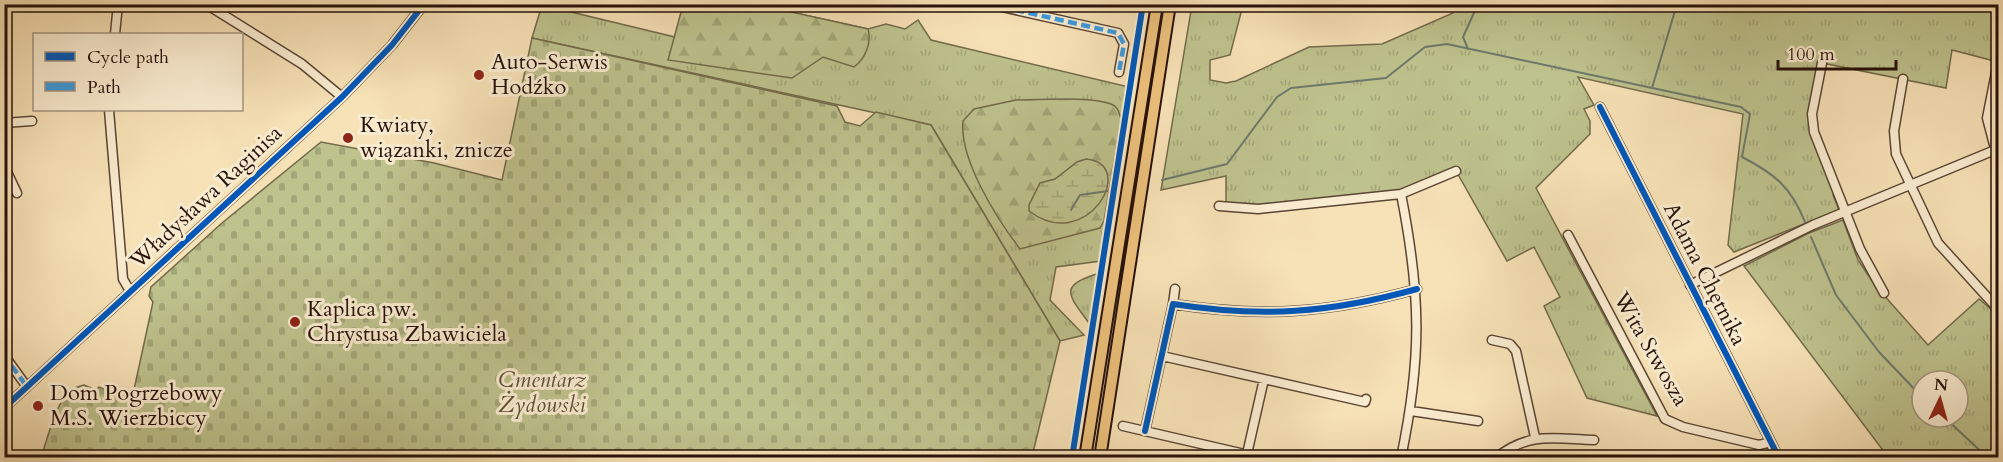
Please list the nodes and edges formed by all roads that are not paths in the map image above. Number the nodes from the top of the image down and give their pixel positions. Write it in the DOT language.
graph roads {
  1 [pos="118,4"];
  2 [pos="424,4"];
  3 [pos="989,4"];
  4 [pos="1157,4"];
  5 [pos="1170,4"];
  6 [pos="210,6"];
  7 [pos="1153,30"];
  8 [pos="1166,32"];
  9 [pos="115,33"];
  10 [pos="1998,62"];
  11 [pos="1822,63"];
  12 [pos="1119,72"];
  13 [pos="1903,79"];
  14 [pos="342,97"];
  15 [pos="1600,107"];
  16 [pos="109,111"];
  17 [pos="32,121"];
  18 [pos="4,123"];
  19 [pos="1995,150"];
  20 [pos="1998,160"];
  21 [pos="4,166"];
  22 [pos="1456,171"];
  23 [pos="1910,186"];
  24 [pos="17,193"];
  25 [pos="1401,194"];
  26 [pos="1219,206"];
  27 [pos="1846,212"];
  28 [pos="1568,235"];
  29 [pos="1115,272"];
  30 [pos="1128,278"];
  31 [pos="1690,285"];
  32 [pos="1175,289"];
  33 [pos="1417,289"];
  34 [pos="130,291"];
  35 [pos="1884,293"];
  36 [pos="1173,304"];
  37 [pos="1998,309"];
  38 [pos="1492,340"];
  39 [pos="4,355"];
  40 [pos="1162,356"];
  41 [pos="1264,380"];
  42 [pos="27,387"];
  43 [pos="1366,399"];
  44 [pos="4,408"];
  45 [pos="1411,411"];
  46 [pos="1478,421"];
  47 [pos="1123,426"];
  48 [pos="1145,431"];
  49 [pos="1535,437"];
  50 [pos="1594,440"];
  51 [pos="1771,442"];
  52 [pos="1247,454"];
  53 [pos="1085,458"];
  54 [pos="1100,458"];
  55 [pos="1262,458"];
  56 [pos="1401,458"];
  57 [pos="1496,458"];
  58 [pos="1779,458"];
  1 -- 9 [label="street"];
  2 -- 14 [label="street, Władysława Raginisa"];
  3 -- 12 [label="street"];
  4 -- 7 [label="main road"];
  5 -- 8 [label="main road"];
  6 -- 14 [label="street"];
  7 -- 8 [label="main road"];
  7 -- 29 [label="main road"];
  8 -- 30 [label="main road"];
  10 -- 19 [label="street"];
  11 -- 27 [label="street"];
  13 -- 23 [label="street"];
  14 -- 34 [label="street, Władysława Raginisa"];
  15 -- 31 [label="street, Adama Chętnika"];
  16 -- 34 [label="street"];
  17 -- 18 [label="street"];
  19 -- 20 [label="street"];
  19 -- 23 [label="street"];
  21 -- 24 [label="street"];
  22 -- 25 [label="street"];
  23 -- 27 [label="street"];
  23 -- 37 [label="street"];
  25 -- 26 [label="street"];
  25 -- 33 [label="street"];
  27 -- 31 [label="street"];
  27 -- 35 [label="street"];
  28 -- 51 [label="street, Wita Stwosza"];
  29 -- 30 [label="main road"];
  29 -- 53 [label="main road"];
  30 -- 54 [label="main road"];
  31 -- 51 [label="street, Adama Chętnika"];
  32 -- 36 [label="street"];
  33 -- 36 [label="street"];
  33 -- 45 [label="street"];
  34 -- 42 [label="street, Władysława Raginisa"];
  36 -- 40 [label="street"];
  38 -- 49 [label="street"];
  39 -- 42 [label="street"];
  40 -- 41 [label="street"];
  40 -- 48 [label="street"];
  41 -- 43 [label="street"];
  41 -- 52 [label="street"];
  42 -- 44 [label="street, Władysława Raginisa"];
  45 -- 46 [label="street"];
  45 -- 56 [label="street"];
  47 -- 48 [label="street"];
  48 -- 52 [label="street"];
  49 -- 50 [label="street"];
  49 -- 57 [label="street"];
  51 -- 58 [label="street, Adama Chętnika"];
  52 -- 55 [label="street"];
}
